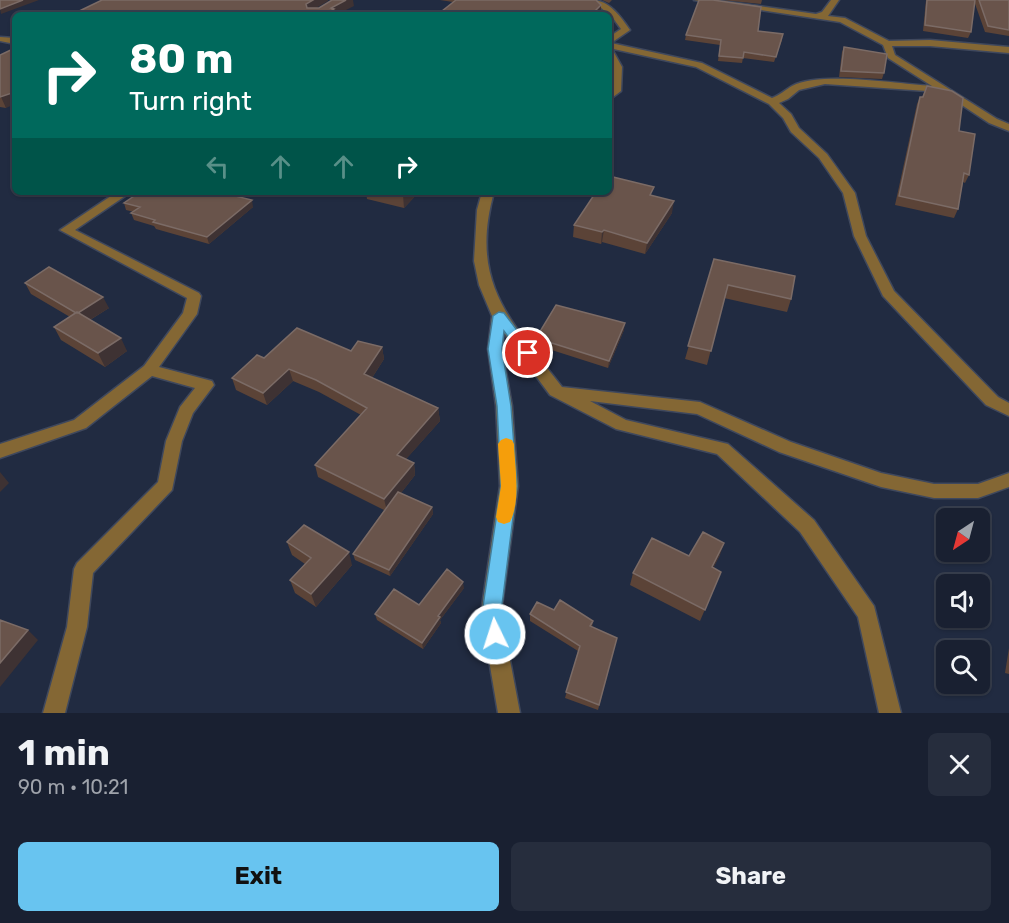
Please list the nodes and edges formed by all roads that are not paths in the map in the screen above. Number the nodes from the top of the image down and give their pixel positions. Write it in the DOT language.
graph roads {
  1 [pos="596,0"];
  2 [pos="699,0"];
  3 [pos="835,0"];
  4 [pos="611,12"];
  5 [pos="612,13"];
  6 [pos="819,15"];
  7 [pos="612,41"];
  8 [pos="612,44"];
  9 [pos="887,44"];
  10 [pos="1009,50"];
  11 [pos="612,56"];
  12 [pos="947,90"];
  13 [pos="612,94"];
  14 [pos="772,102"];
  15 [pos="1009,128"];
  16 [pos="120,195"];
  17 [pos="487,195"];
  18 [pos="499,316"];
  19 [pos="149,370"];
  20 [pos="556,391"];
  21 [pos="1009,410"];
  22 [pos="0,451"];
  23 [pos="1009,480"];
  24 [pos="54,713"];
  25 [pos="509,713"];
  26 [pos="890,713"];
  1 -- 4 [label="street"];
  2 -- 6 [label="street"];
  3 -- 6 [label="street"];
  5 -- 7 [label="street"];
  6 -- 9 [label="street"];
  8 -- 14 [label="street"];
  9 -- 10 [label="street"];
  9 -- 12 [label="street"];
  11 -- 13 [label="street"];
  12 -- 14 [label="street"];
  12 -- 15 [label="street"];
  14 -- 21 [label="street"];
  16 -- 19 [label="street"];
  17 -- 18 [label="street"];
  18 -- 20 [label="street"];
  18 -- 25 [label="street"];
  19 -- 22 [label="street"];
  19 -- 24 [label="street"];
  20 -- 23 [label="street"];
  20 -- 26 [label="street"];
}
